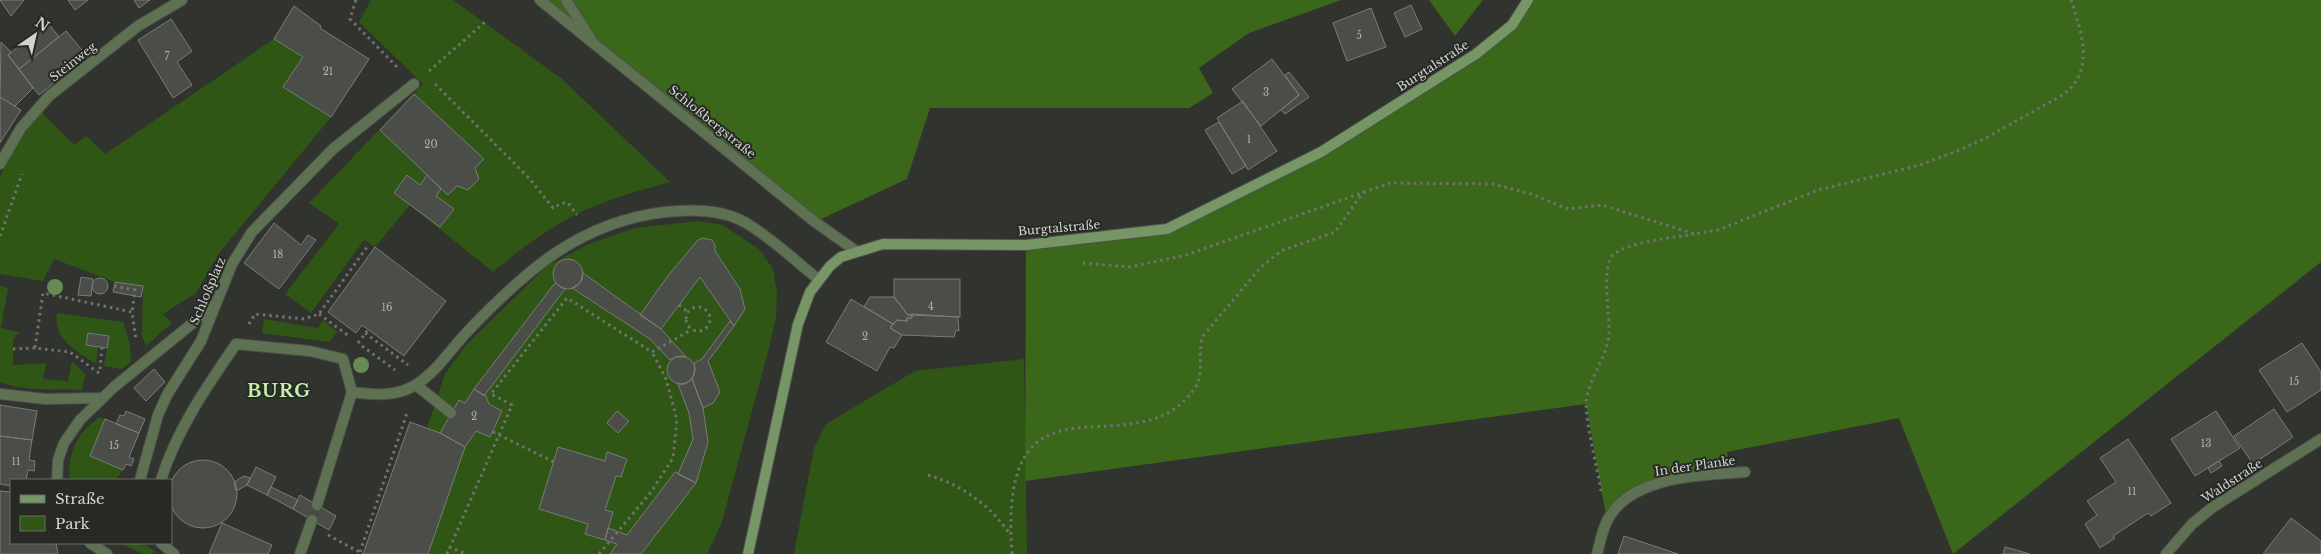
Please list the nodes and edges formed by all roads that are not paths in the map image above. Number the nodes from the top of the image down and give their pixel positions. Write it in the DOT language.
graph roads {
  1 [pos="182,0"];
  2 [pos="540,0"];
  3 [pos="566,0"];
  4 [pos="1528,0"];
  5 [pos="592,42"];
  6 [pos="414,84"];
  7 [pos="0,164"];
  8 [pos="856,251"];
  9 [pos="818,279"];
  10 [pos="215,304"];
  11 [pos="416,385"];
  12 [pos="352,392"];
  13 [pos="0,394"];
  14 [pos="101,398"];
  15 [pos="451,414"];
  16 [pos="2321,439"];
  17 [pos="1745,472"];
  18 [pos="57,479"];
  19 [pos="140,479"];
  20 [pos="162,479"];
  21 [pos="317,505"];
  22 [pos="311,522"];
  23 [pos="91,544"];
  24 [pos="161,544"];
  25 [pos="106,554"];
  26 [pos="174,554"];
  27 [pos="300,554"];
  28 [pos="748,554"];
  29 [pos="1597,554"];
  30 [pos="2166,554"];
  1 -- 7 [label="street, Steinweg"];
  2 -- 5 [label="street"];
  3 -- 5 [label="street, Schloßbergstraße"];
  4 -- 8 [label="main road, Burgtalstraße"];
  5 -- 8 [label="street, Schloßbergstraße"];
  6 -- 10 [label="street, Schloßplatz"];
  8 -- 9 [label="main road, Burgtalstraße"];
  9 -- 11 [label="street"];
  9 -- 28 [label="main road, Burgtalstraße"];
  10 -- 14 [label="street"];
  10 -- 19 [label="street, Schloßplatz"];
  11 -- 12 [label="street"];
  11 -- 15 [label="street"];
  12 -- 20 [label="street"];
  12 -- 21 [label="street"];
  13 -- 14 [label="street"];
  14 -- 18 [label="street"];
  16 -- 30 [label="street, Waldstraße"];
  17 -- 29 [label="street, In der Planke"];
  22 -- 27 [label="street"];
  23 -- 25 [label="street"];
  24 -- 26 [label="street"];
}
